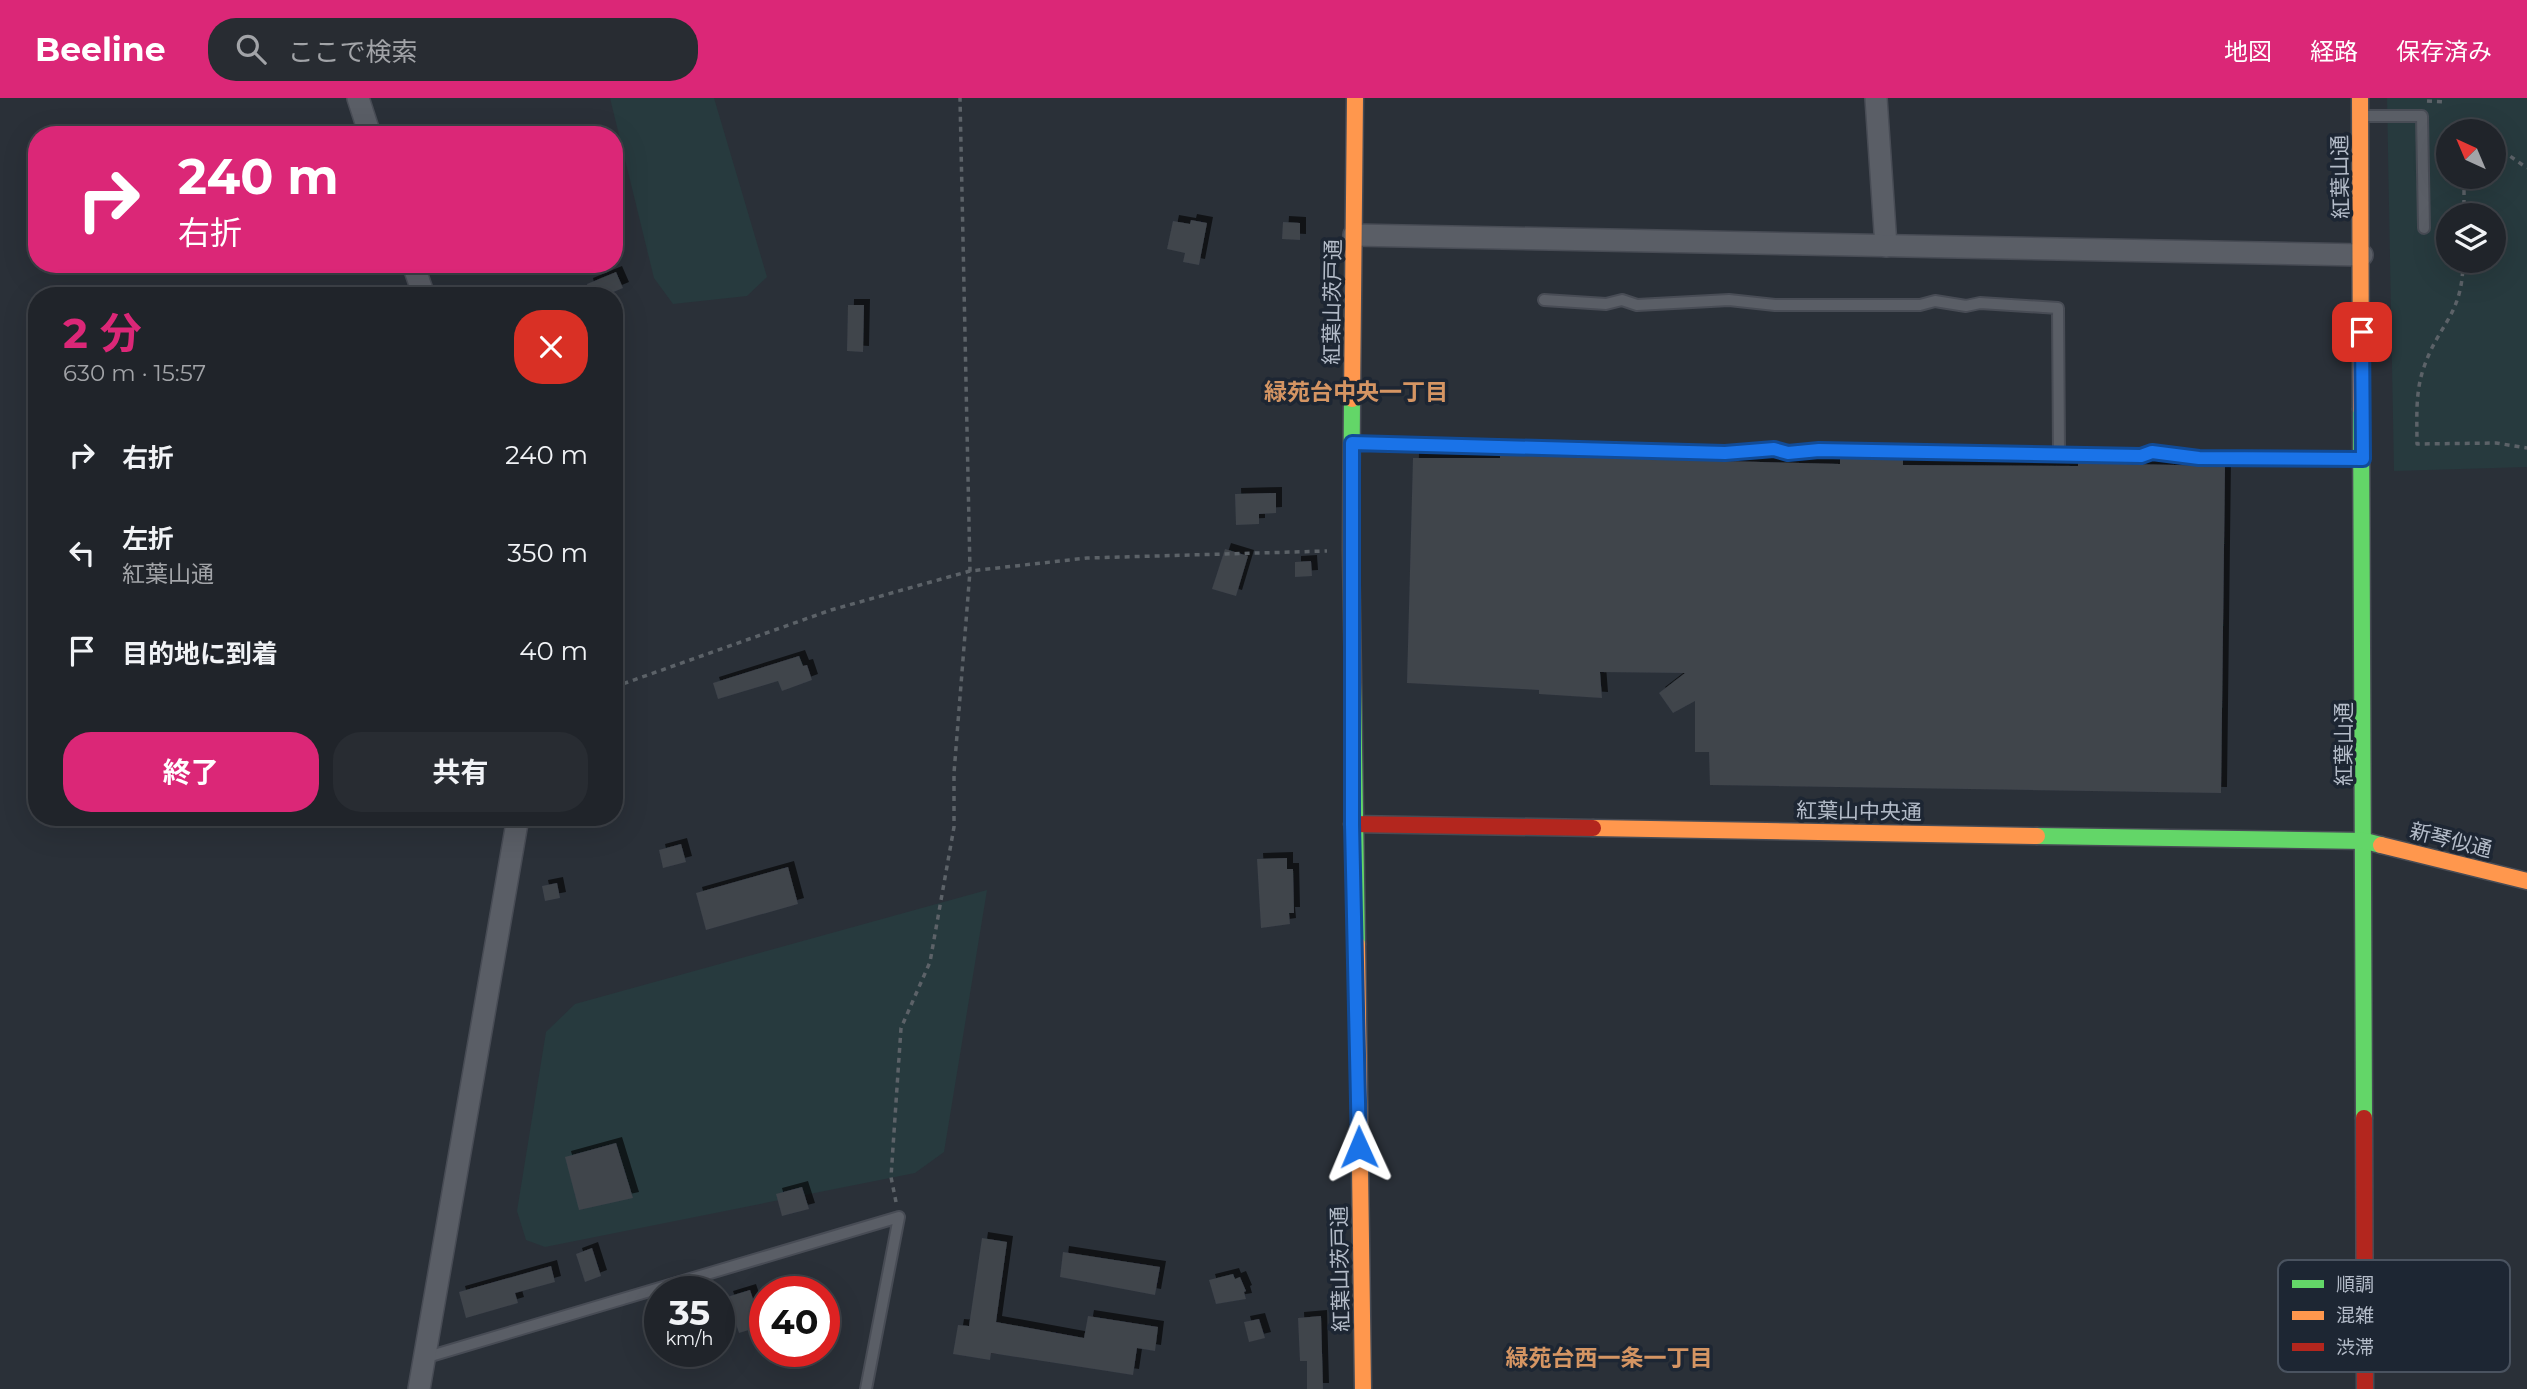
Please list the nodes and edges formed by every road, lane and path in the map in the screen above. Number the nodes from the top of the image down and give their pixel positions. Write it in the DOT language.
graph roads {
  1 [pos="358,98"];
  2 [pos="960,98"];
  3 [pos="1355,98"];
  4 [pos="1876,98"];
  5 [pos="2360,98"];
  6 [pos="2360,117"];
  7 [pos="367,126"];
  8 [pos="2506,153"];
  9 [pos="2527,168"];
  10 [pos="2424,228"];
  11 [pos="1353,235"];
  12 [pos="1886,246"];
  13 [pos="2362,255"];
  14 [pos="2463,273"];
  15 [pos="1544,300"];
  16 [pos="1352,443"];
  17 [pos="2527,448"];
  18 [pos="2059,454"];
  19 [pos="2363,459"];
  20 [pos="1350,550"];
  21 [pos="970,571"];
  22 [pos="623,684"];
  23 [pos="1352,824"];
  24 [pos="516,826"];
  25 [pos="2365,841"];
  26 [pos="2527,881"];
  27 [pos="899,1217"];
  28 [pos="2365,1260"];
  29 [pos="424,1358"];
  30 [pos="419,1389"];
  31 [pos="866,1389"];
  32 [pos="1363,1389"];
  1 -- 7 [label="street"];
  2 -- 21 [label="path"];
  3 -- 11 [label="street, 紅葉山茨戸通"];
  4 -- 12 [label="street"];
  5 -- 6 [label="street, 紅葉山通"];
  6 -- 10 [label="lane"];
  6 -- 13 [label="street, 紅葉山通"];
  8 -- 9 [label="path"];
  11 -- 12 [label="street"];
  11 -- 16 [label="street, 紅葉山茨戸通"];
  12 -- 13 [label="street"];
  13 -- 19 [label="street, 紅葉山通"];
  14 -- 17 [label="path"];
  15 -- 18 [label="lane"];
  16 -- 18 [label="lane"];
  16 -- 20 [label="street, 紅葉山茨戸通"];
  18 -- 19 [label="lane"];
  19 -- 25 [label="street, 紅葉山通"];
  20 -- 21 [label="path"];
  20 -- 23 [label="street, 紅葉山茨戸通"];
  21 -- 22 [label="path"];
  21 -- 27 [label="path"];
  23 -- 25 [label="street, 紅葉山中央通"];
  23 -- 32 [label="street, 紅葉山茨戸通"];
  24 -- 29 [label="street"];
  25 -- 26 [label="street, 新琴似通"];
  25 -- 28 [label="street, 紅葉山通"];
  27 -- 29 [label="lane"];
  27 -- 31 [label="lane"];
  29 -- 30 [label="street"];
}
